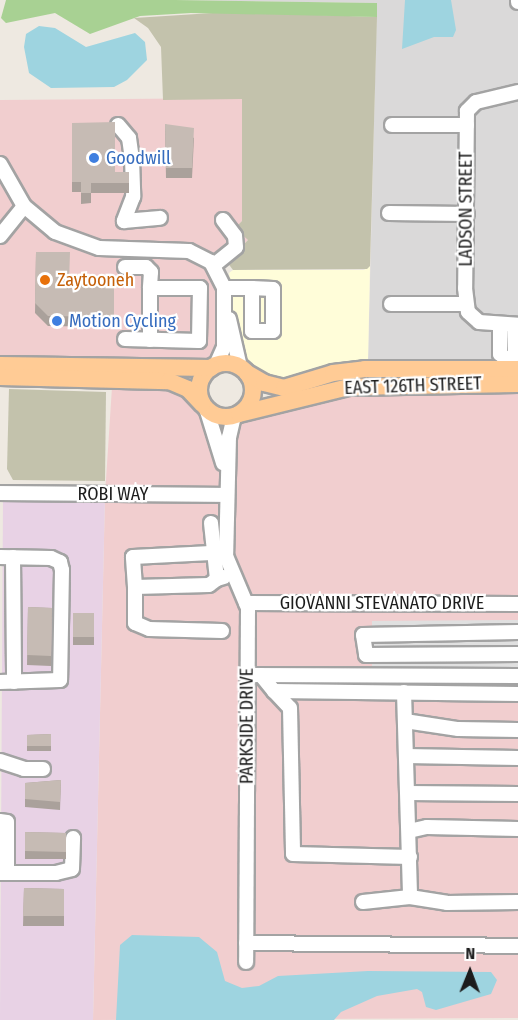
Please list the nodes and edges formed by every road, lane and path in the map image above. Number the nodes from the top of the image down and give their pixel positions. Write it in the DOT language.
graph roads {
  1 [pos="518,92"];
  2 [pos="118,125"];
  3 [pos="392,125"];
  4 [pos="467,125"];
  5 [pos="0,164"];
  6 [pos="24,206"];
  7 [pos="389,213"];
  8 [pos="467,214"];
  9 [pos="160,218"];
  10 [pos="224,220"];
  11 [pos="0,236"];
  12 [pos="214,265"];
  13 [pos="125,267"];
  14 [pos="150,288"];
  15 [pos="252,288"];
  16 [pos="224,292"];
  17 [pos="391,304"];
  18 [pos="466,304"];
  19 [pos="511,325"];
  20 [pos="125,339"];
  21 [pos="150,340"];
  22 [pos="0,365"];
  23 [pos="214,366"];
  24 [pos="244,370"];
  25 [pos="512,373"];
  26 [pos="0,377"];
  27 [pos="204,406"];
  28 [pos="237,415"];
  29 [pos="0,493"];
  30 [pos="226,495"];
  31 [pos="211,523"];
  32 [pos="212,553"];
  33 [pos="7,557"];
  34 [pos="235,574"];
  35 [pos="217,579"];
  36 [pos="135,587"];
  37 [pos="246,603"];
  38 [pos="518,604"];
  39 [pos="222,631"];
  40 [pos="495,632"];
  41 [pos="518,632"];
  42 [pos="495,654"];
  43 [pos="518,654"];
  44 [pos="254,675"];
  45 [pos="518,676"];
  46 [pos="7,682"];
  47 [pos="274,692"];
  48 [pos="404,692"];
  49 [pos="518,694"];
  50 [pos="405,721"];
  51 [pos="518,730"];
  52 [pos="406,756"];
  53 [pos="518,758"];
  54 [pos="0,761"];
  55 [pos="43,769"];
  56 [pos="408,793"];
  57 [pos="518,794"];
  58 [pos="0,821"];
  59 [pos="518,829"];
  60 [pos="409,831"];
  61 [pos="73,838"];
  62 [pos="410,857"];
  63 [pos="4,873"];
  64 [pos="410,897"];
  65 [pos="363,902"];
  66 [pos="518,902"];
  67 [pos="246,944"];
  68 [pos="518,946"];
  69 [pos="246,962"];
  1 -- 4 [label="street, LADSON STREET"];
  2 -- 9 [label="street"];
  3 -- 4 [label="street"];
  4 -- 8 [label="street, LADSON STREET"];
  5 -- 6 [label="street"];
  6 -- 11 [label="street"];
  6 -- 12 [label="street"];
  7 -- 8 [label="street"];
  8 -- 18 [label="street, LADSON STREET"];
  10 -- 12 [label="street"];
  12 -- 16 [label="street"];
  13 -- 14 [label="street"];
  14 -- 21 [label="street"];
  14 -- 21 [label="street"];
  15 -- 16 [label="street"];
  16 -- 23 [label="street"];
  16 -- 24 [label="street"];
  17 -- 18 [label="street"];
  18 -- 19 [label="street"];
  19 -- 25 [label="street"];
  20 -- 21 [label="street"];
  22 -- 23 [label="main road"];
  23 -- 24 [label="main road"];
  23 -- 27 [label="main road"];
  24 -- 25 [label="main road, EAST 126TH STREET"];
  24 -- 28 [label="main road"];
  25 -- 28 [label="main road, EAST 126TH STREET"];
  26 -- 27 [label="main road"];
  27 -- 28 [label="main road"];
  27 -- 30 [label="street, PARKSIDE DRIVE"];
  28 -- 30 [label="street, PARKSIDE DRIVE"];
  29 -- 30 [label="street, ROBI WAY"];
  30 -- 34 [label="street, PARKSIDE DRIVE"];
  31 -- 32 [label="street"];
  32 -- 35 [label="street"];
  32 -- 36 [label="street"];
  33 -- 46 [label="street"];
  33 -- 46 [label="street"];
  34 -- 35 [label="street"];
  34 -- 37 [label="street, PARKSIDE DRIVE"];
  35 -- 36 [label="street"];
  36 -- 39 [label="street"];
  37 -- 38 [label="street, GIOVANNI STEVANATO DRIVE"];
  37 -- 44 [label="street, PARKSIDE DRIVE"];
  40 -- 41 [label="street"];
  40 -- 42 [label="street"];
  40 -- 42 [label="street"];
  42 -- 43 [label="street"];
  44 -- 45 [label="street"];
  44 -- 47 [label="street"];
  44 -- 67 [label="street, PARKSIDE DRIVE"];
  47 -- 48 [label="street"];
  47 -- 62 [label="street"];
  48 -- 49 [label="street"];
  48 -- 50 [label="street"];
  50 -- 51 [label="street"];
  50 -- 52 [label="street"];
  52 -- 53 [label="street"];
  52 -- 56 [label="street"];
  54 -- 55 [label="street"];
  56 -- 57 [label="street"];
  56 -- 60 [label="street"];
  58 -- 63 [label="street"];
  59 -- 60 [label="street"];
  60 -- 62 [label="street"];
  61 -- 63 [label="street"];
  62 -- 64 [label="street"];
  64 -- 65 [label="street"];
  64 -- 66 [label="street"];
  67 -- 68 [label="street"];
  67 -- 69 [label="street, PARKSIDE DRIVE"];
}
